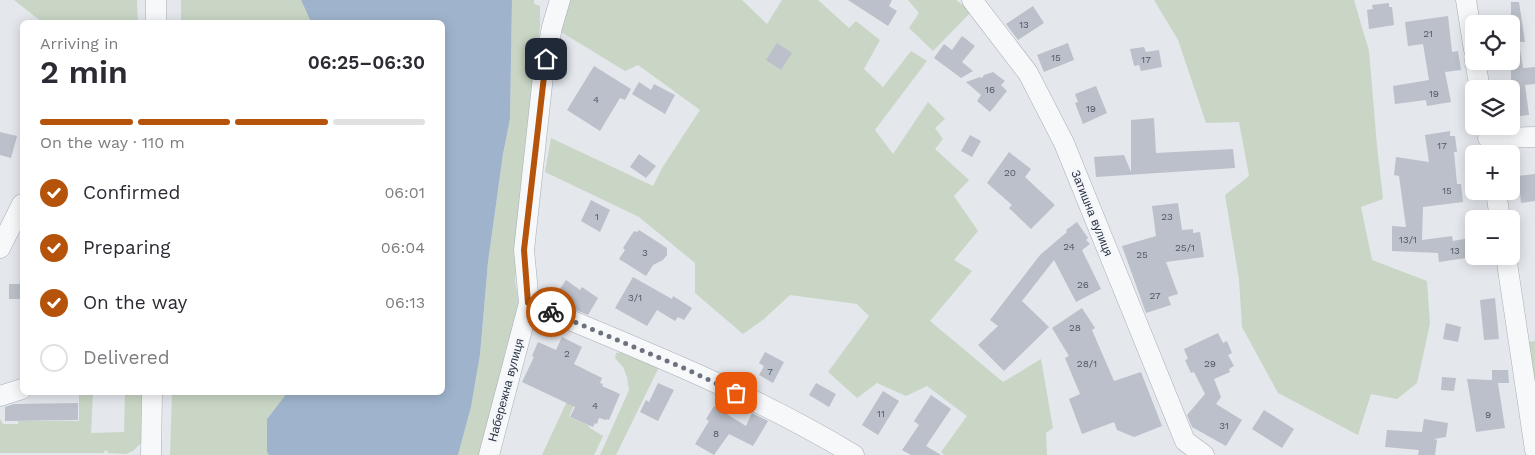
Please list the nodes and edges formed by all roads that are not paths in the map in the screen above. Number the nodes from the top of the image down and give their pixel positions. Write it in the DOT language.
graph roads {
  1 [pos="156,0"];
  2 [pos="560,0"];
  3 [pos="972,0"];
  4 [pos="1466,0"];
  5 [pos="1468,15"];
  6 [pos="156,20"];
  7 [pos="1535,137"];
  8 [pos="1488,139"];
  9 [pos="20,208"];
  10 [pos="0,248"];
  11 [pos="1507,265"];
  12 [pos="528,303"];
  13 [pos="20,390"];
  14 [pos="152,395"];
  15 [pos="0,396"];
  16 [pos="1184,448"];
  17 [pos="1535,450"];
  18 [pos="151,455"];
  19 [pos="489,455"];
  20 [pos="854,455"];
  21 [pos="1204,455"];
  1 -- 6 [label="street"];
  2 -- 12 [label="street, Набережна вулиця"];
  3 -- 16 [label="street, Затишна вулиця"];
  4 -- 5 [label="street"];
  7 -- 8 [label="street"];
  9 -- 10 [label="street"];
  11 -- 17 [label="street"];
  12 -- 19 [label="street, Набережна вулиця"];
  12 -- 20 [label="street"];
  13 -- 15 [label="street"];
  14 -- 18 [label="street"];
  16 -- 21 [label="street, Затишна вулиця"];
}
